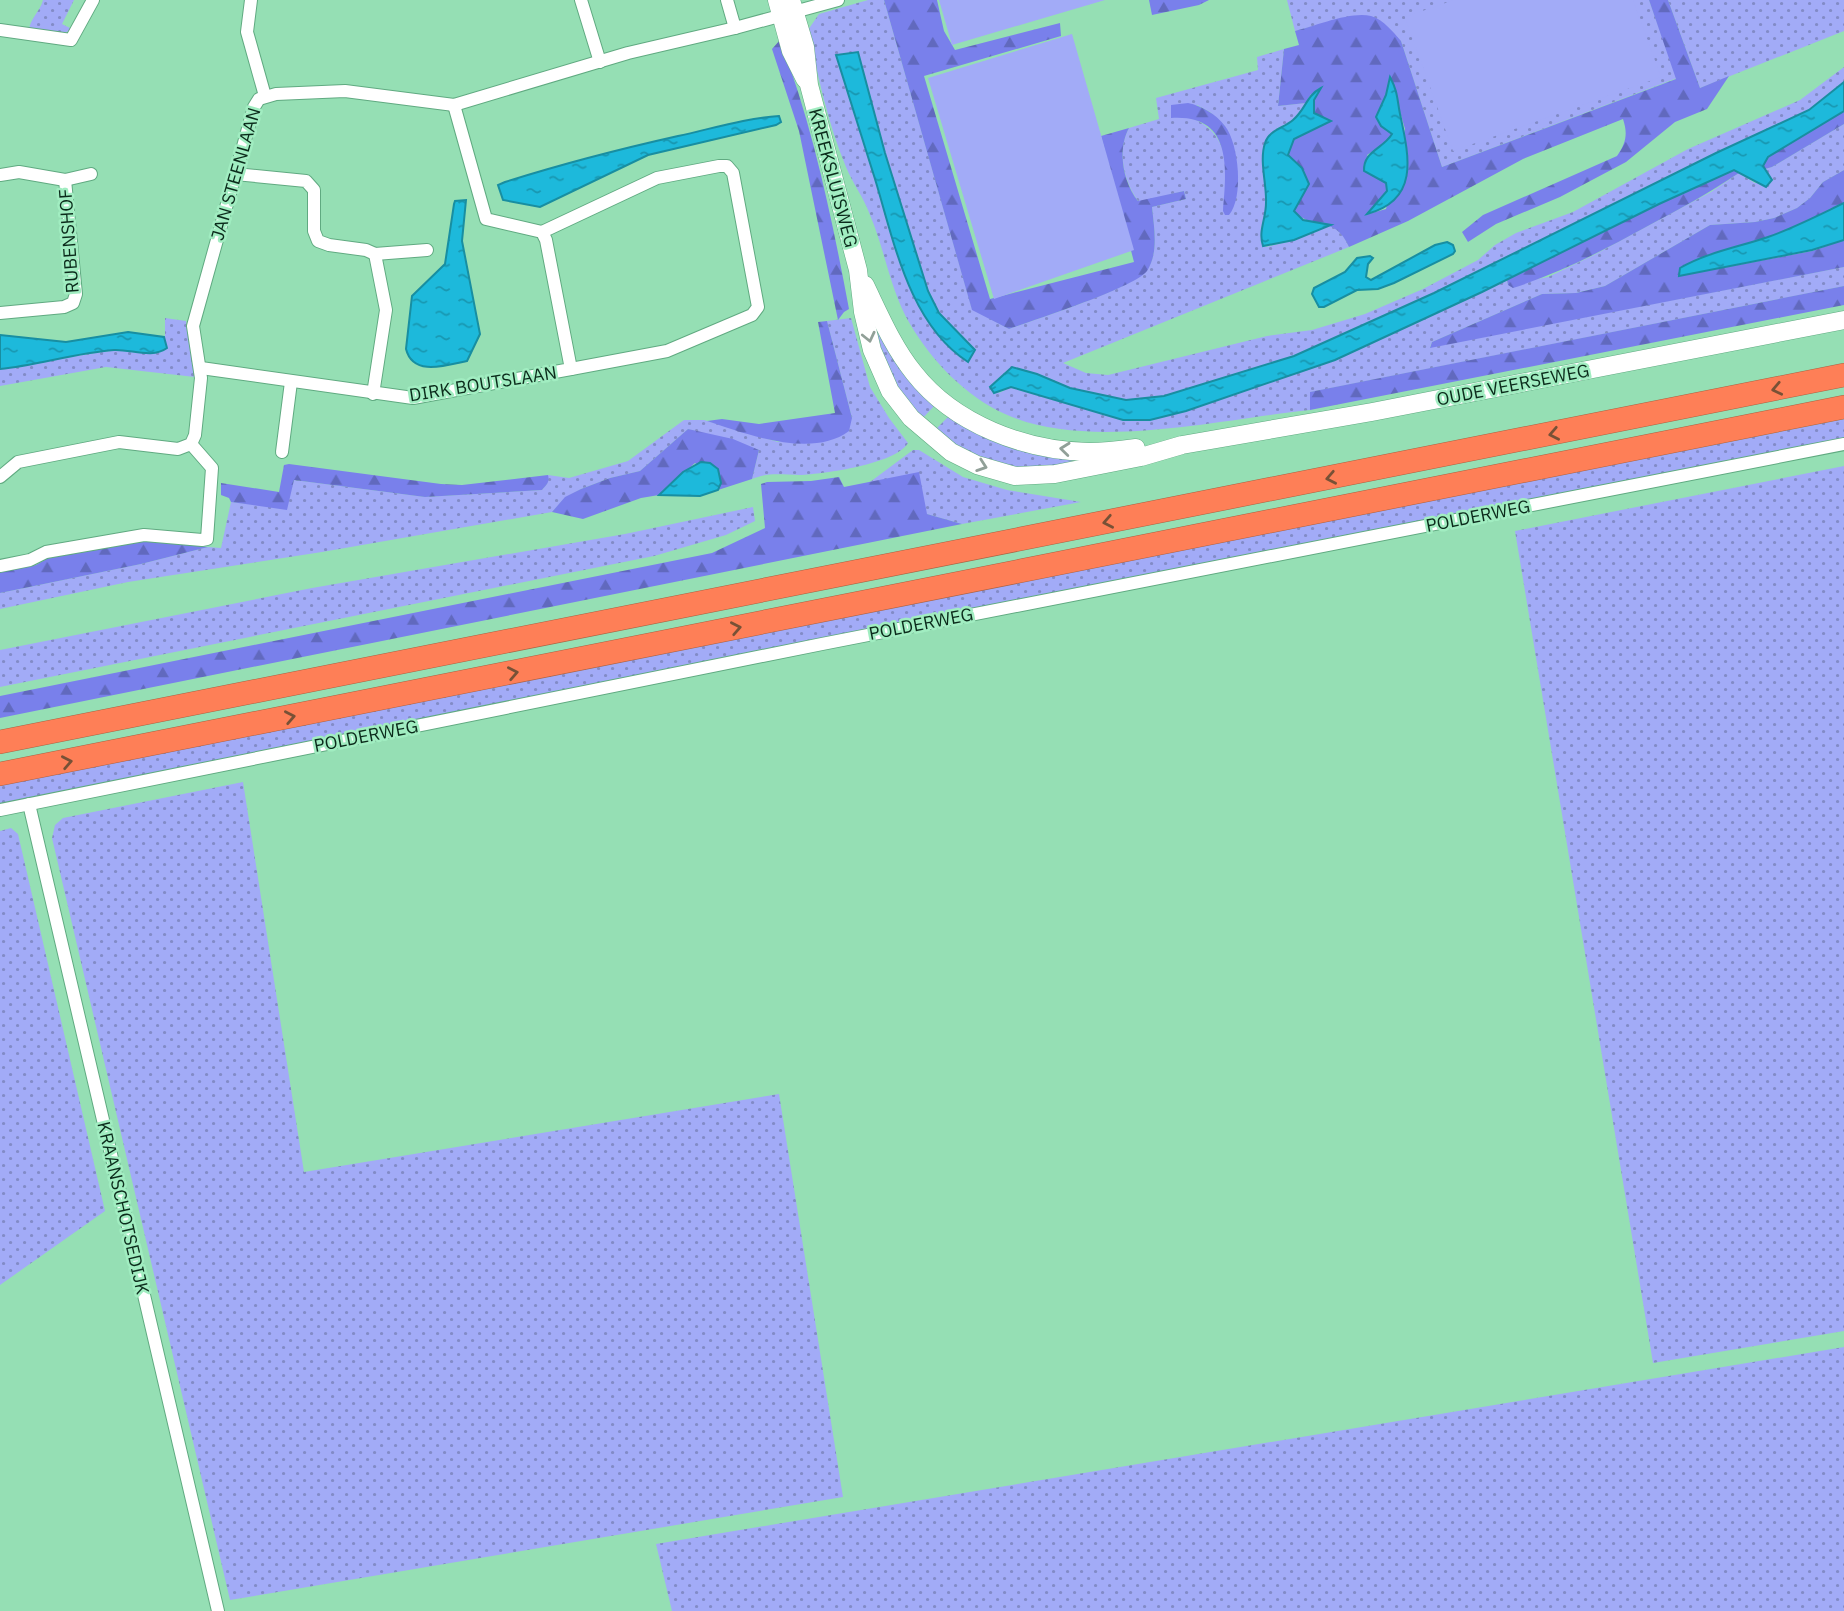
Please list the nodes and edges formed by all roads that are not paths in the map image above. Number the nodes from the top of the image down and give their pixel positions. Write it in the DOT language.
graph roads {
  1 [pos="93,0"];
  2 [pos="251,0"];
  3 [pos="581,0"];
  4 [pos="727,0"];
  5 [pos="838,0"];
  6 [pos="786,7"];
  7 [pos="736,28"];
  8 [pos="0,30"];
  9 [pos="600,62"];
  10 [pos="265,96"];
  11 [pos="454,105"];
  12 [pos="91,174"];
  13 [pos="235,174"];
  14 [pos="0,175"];
  15 [pos="65,180"];
  16 [pos="542,232"];
  17 [pos="428,250"];
  18 [pos="375,254"];
  19 [pos="858,270"];
  20 [pos="0,313"];
  21 [pos="1844,320"];
  22 [pos="201,368"];
  23 [pos="571,369"];
  24 [pos="1844,375"];
  25 [pos="291,382"];
  26 [pos="373,394"];
  27 [pos="947,405"];
  28 [pos="1844,407"];
  29 [pos="924,431"];
  30 [pos="191,444"];
  31 [pos="1844,444"];
  32 [pos="1182,445"];
  33 [pos="282,452"];
  34 [pos="0,477"];
  35 [pos="0,566"];
  36 [pos="0,741"];
  37 [pos="0,774"];
  38 [pos="29,804"];
  39 [pos="0,810"];
  40 [pos="218,1611"];
  1 -- 8 [label="street"];
  2 -- 10 [label="street"];
  3 -- 9 [label="street"];
  4 -- 7 [label="street"];
  5 -- 6 [label="street, JAN STEENLAAN"];
  6 -- 7 [label="street, JAN STEENLAAN"];
  6 -- 19 [label="street, KREEKSLUISWEG"];
  7 -- 9 [label="street, JAN STEENLAAN"];
  9 -- 11 [label="street, JAN STEENLAAN"];
  10 -- 11 [label="street, JAN STEENLAAN"];
  10 -- 13 [label="street, JAN STEENLAAN"];
  11 -- 16 [label="street"];
  12 -- 15 [label="street, RUBENSHOF"];
  13 -- 18 [label="street"];
  13 -- 22 [label="street, JAN STEENLAAN"];
  14 -- 15 [label="street, RUBENSHOF"];
  15 -- 20 [label="street, RUBENSHOF"];
  16 -- 23 [label="street, DIRK BOUTSLAAN"];
  16 -- 23 [label="street"];
  17 -- 18 [label="street"];
  18 -- 26 [label="street"];
  19 -- 27 [label="street, KREEKSLUISWEG"];
  19 -- 29 [label="street, KREEKSLUISWEG, one-way"];
  21 -- 32 [label="street, OUDE VEERSEWEG"];
  22 -- 25 [label="street, DIRK BOUTSLAAN"];
  22 -- 30 [label="street, JAN STEENLAAN"];
  23 -- 26 [label="street, DIRK BOUTSLAAN"];
  24 -- 36 [label="highway, one-way"];
  25 -- 26 [label="street, DIRK BOUTSLAAN"];
  25 -- 33 [label="street"];
  32 -- 27 [label="street, OUDE VEERSEWEG, one-way"];
  37 -- 28 [label="highway, one-way"];
  29 -- 32 [label="street, OUDE VEERSEWEG, one-way"];
  30 -- 34 [label="street"];
  30 -- 35 [label="street"];
  31 -- 38 [label="street, POLDERWEG"];
  38 -- 39 [label="street, POLDERWEG"];
  38 -- 40 [label="street, KRAANSCHOTSEDIJK"];
}
